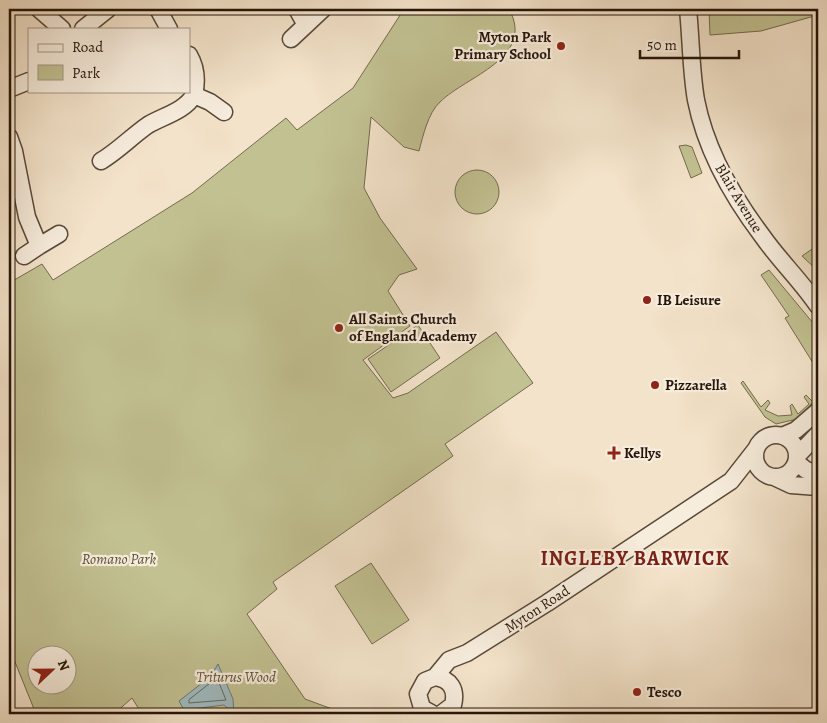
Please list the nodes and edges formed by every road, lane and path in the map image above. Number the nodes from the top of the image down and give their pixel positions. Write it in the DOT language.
graph roads {
  1 [pos="39,9"];
  2 [pos="108,9"];
  3 [pos="158,9"];
  4 [pos="297,9"];
  5 [pos="323,9"];
  6 [pos="688,9"];
  7 [pos="306,24"];
  8 [pos="61,28"];
  9 [pos="84,28"];
  10 [pos="168,28"];
  11 [pos="292,39"];
  12 [pos="190,58"];
  13 [pos="28,81"];
  14 [pos="9,89"];
  15 [pos="194,95"];
  16 [pos="224,112"];
  17 [pos="9,137"];
  18 [pos="101,161"];
  19 [pos="59,234"];
  20 [pos="39,246"];
  21 [pos="24,256"];
  22 [pos="811,289"];
  23 [pos="818,306"];
  24 [pos="818,411"];
  25 [pos="818,434"];
  26 [pos="782,436"];
  27 [pos="756,449"];
  28 [pos="796,459"];
  29 [pos="818,473"];
  30 [pos="770,476"];
  31 [pos="731,481"];
  32 [pos="818,487"];
  33 [pos="467,653"];
  34 [pos="435,677"];
  35 [pos="454,689"];
  36 [pos="433,714"];
  37 [pos="441,714"];
  1 -- 8 [label="street"];
  2 -- 9 [label="street"];
  3 -- 10 [label="street"];
  4 -- 7 [label="street"];
  5 -- 7 [label="street"];
  6 -- 22 [label="street, Blair Avenue"];
  7 -- 11 [label="street"];
  12 -- 15 [label="street"];
  13 -- 14 [label="street"];
  15 -- 16 [label="street"];
  15 -- 18 [label="street"];
  17 -- 20 [label="street"];
  19 -- 20 [label="street"];
  20 -- 21 [label="street"];
  22 -- 23 [label="street, Blair Avenue"];
  24 -- 26 [label="street"];
  25 -- 28 [label="street"];
  26 -- 27 [label="street"];
  26 -- 28 [label="street"];
  27 -- 30 [label="street"];
  27 -- 31 [label="street, Myton Road"];
  28 -- 29 [label="street"];
  28 -- 30 [label="street"];
  30 -- 31 [label="street, Myton Road"];
  30 -- 32 [label="street"];
  31 -- 33 [label="street, Myton Road"];
  33 -- 34 [label="street, Myton Road"];
  33 -- 35 [label="street"];
  34 -- 35 [label="street"];
  34 -- 36 [label="street, Myton Road"];
  35 -- 37 [label="street"];
}
